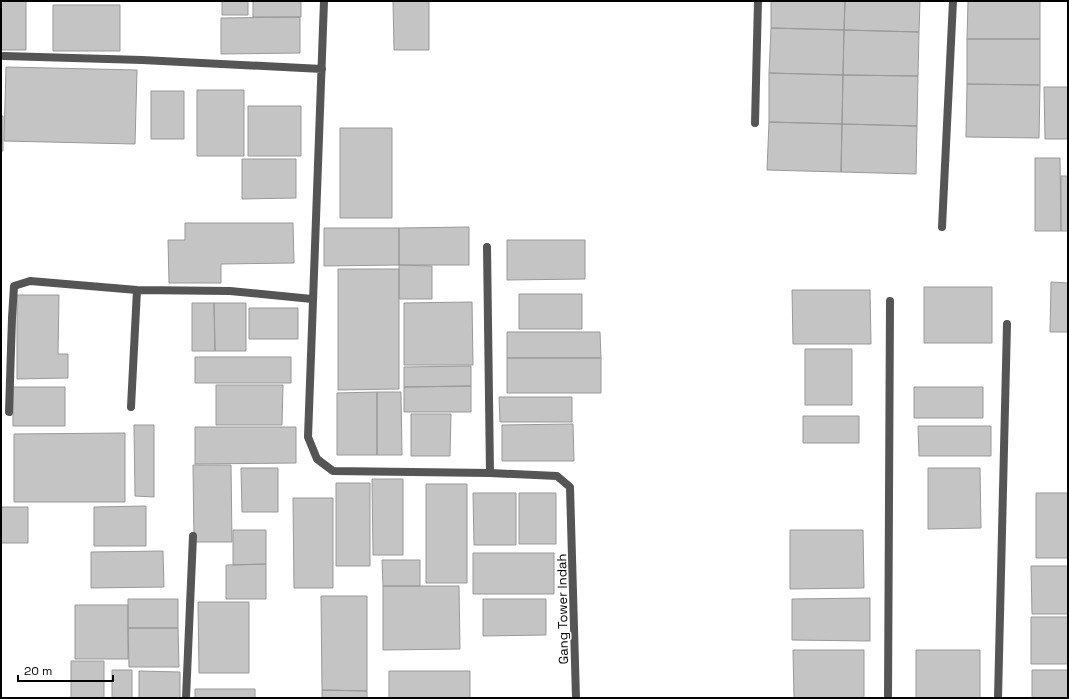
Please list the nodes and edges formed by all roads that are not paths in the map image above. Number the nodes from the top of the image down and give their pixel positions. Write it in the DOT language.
graph roads {
  1 [pos="324,1"];
  2 [pos="758,1"];
  3 [pos="953,1"];
  4 [pos="4,56"];
  5 [pos="322,69"];
  6 [pos="755,123"];
  7 [pos="942,227"];
  8 [pos="487,247"];
  9 [pos="137,290"];
  10 [pos="312,299"];
  11 [pos="890,302"];
  12 [pos="1007,324"];
  13 [pos="132,407"];
  14 [pos="9,412"];
  15 [pos="490,473"];
  16 [pos="193,536"];
  17 [pos="186,698"];
  18 [pos="576,698"];
  19 [pos="888,698"];
  20 [pos="998,698"];
  1 -- 5 [label="street, Gang Tower Indah"];
  2 -- 6 [label="street"];
  3 -- 7 [label="street"];
  4 -- 5 [label="street"];
  5 -- 10 [label="street, Gang Tower Indah"];
  8 -- 15 [label="street"];
  9 -- 10 [label="street"];
  9 -- 13 [label="street"];
  9 -- 14 [label="street"];
  10 -- 15 [label="street, Gang Tower Indah"];
  11 -- 19 [label="street"];
  12 -- 20 [label="street"];
  15 -- 18 [label="street, Gang Tower Indah"];
  16 -- 17 [label="street"];
}
